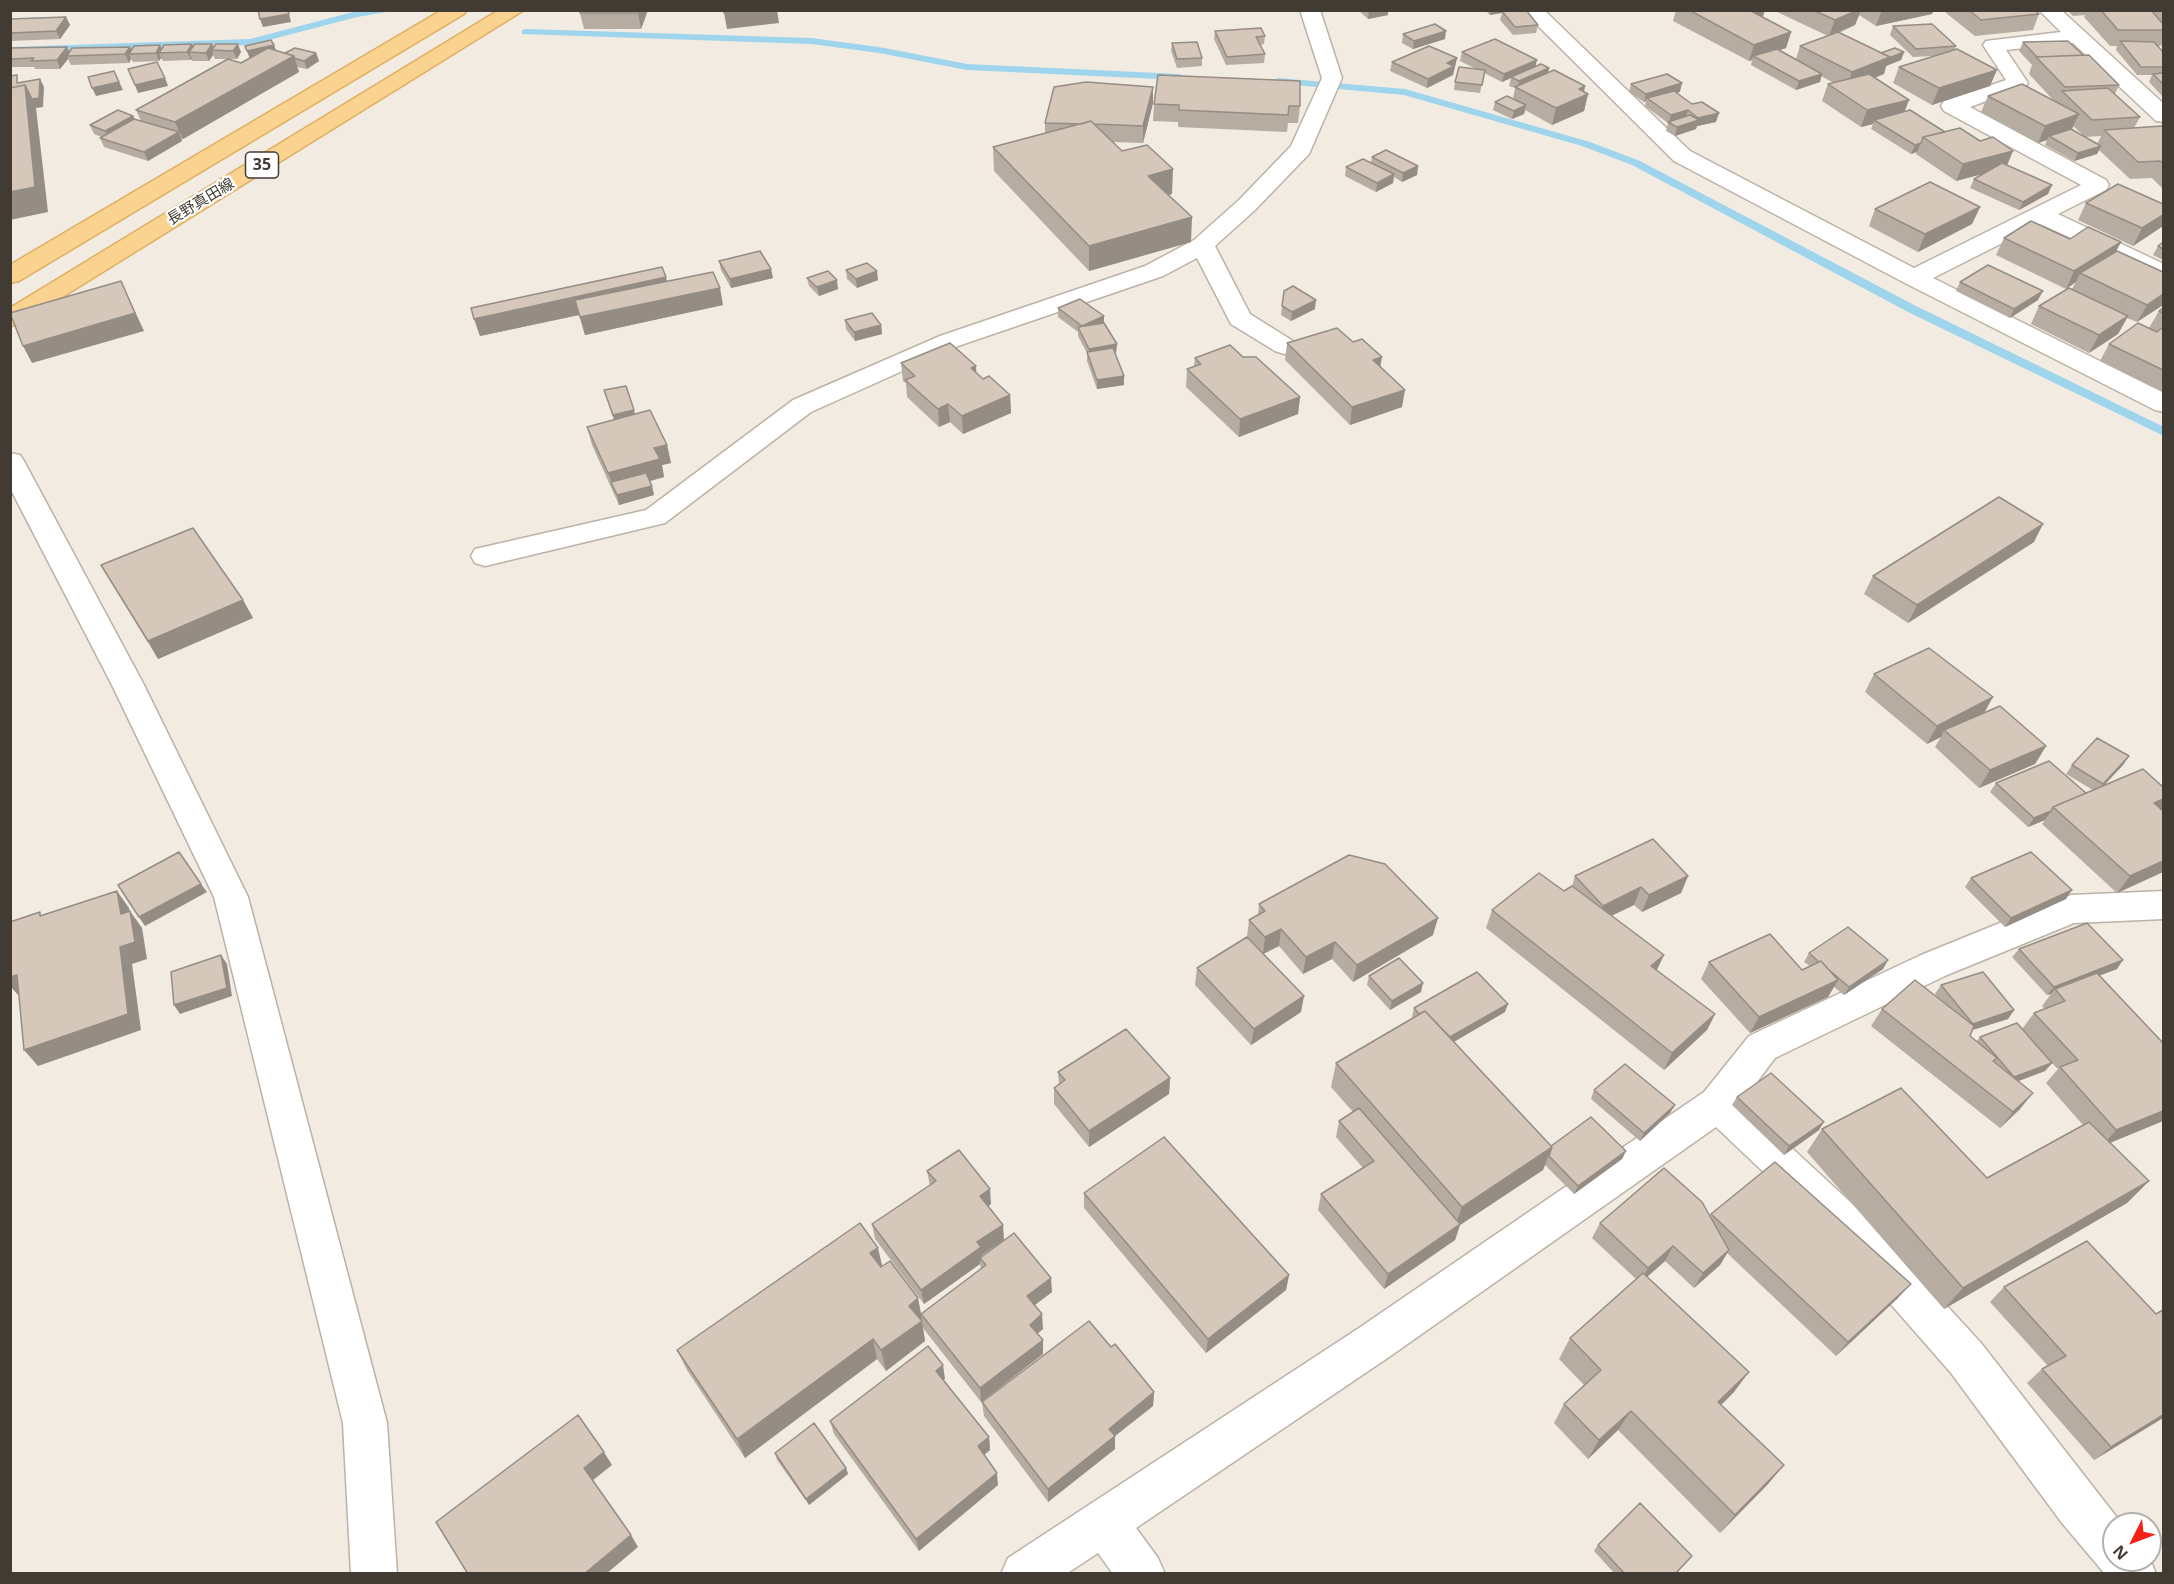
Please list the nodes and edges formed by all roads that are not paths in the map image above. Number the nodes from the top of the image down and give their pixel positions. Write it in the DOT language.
graph roads {
  1 [pos="457,10"];
  2 [pos="514,10"];
  3 [pos="1310,10"];
  4 [pos="1532,10"];
  5 [pos="2049,10"];
  6 [pos="2077,36"];
  7 [pos="2163,117"];
  8 [pos="2040,215"];
  9 [pos="1202,245"];
  10 [pos="2163,273"];
  11 [pos="10,276"];
  12 [pos="1914,278"];
  13 [pos="10,319"];
  14 [pos="1284,346"];
  15 [pos="2163,404"];
  16 [pos="10,461"];
  17 [pos="485,556"];
  18 [pos="2163,905"];
  19 [pos="1718,1104"];
  20 [pos="1104,1523"];
  21 [pos="2102,1536"];
  22 [pos="374,1574"];
  23 [pos="1024,1574"];
  24 [pos="1142,1574"];
  1 -- 11 [label="main road, 長野真田線 / 35"];
  2 -- 13 [label="main road, 長野真田線 / 35"];
  3 -- 9 [label="street"];
  4 -- 12 [label="street"];
  5 -- 6 [label="street"];
  6 -- 7 [label="street"];
  6 -- 8 [label="street"];
  8 -- 10 [label="street"];
  8 -- 12 [label="street"];
  9 -- 14 [label="street"];
  9 -- 17 [label="street"];
  12 -- 15 [label="street"];
  16 -- 22 [label="street"];
  18 -- 19 [label="street"];
  19 -- 20 [label="street"];
  19 -- 21 [label="street"];
  20 -- 23 [label="street"];
  20 -- 24 [label="street"];
}
